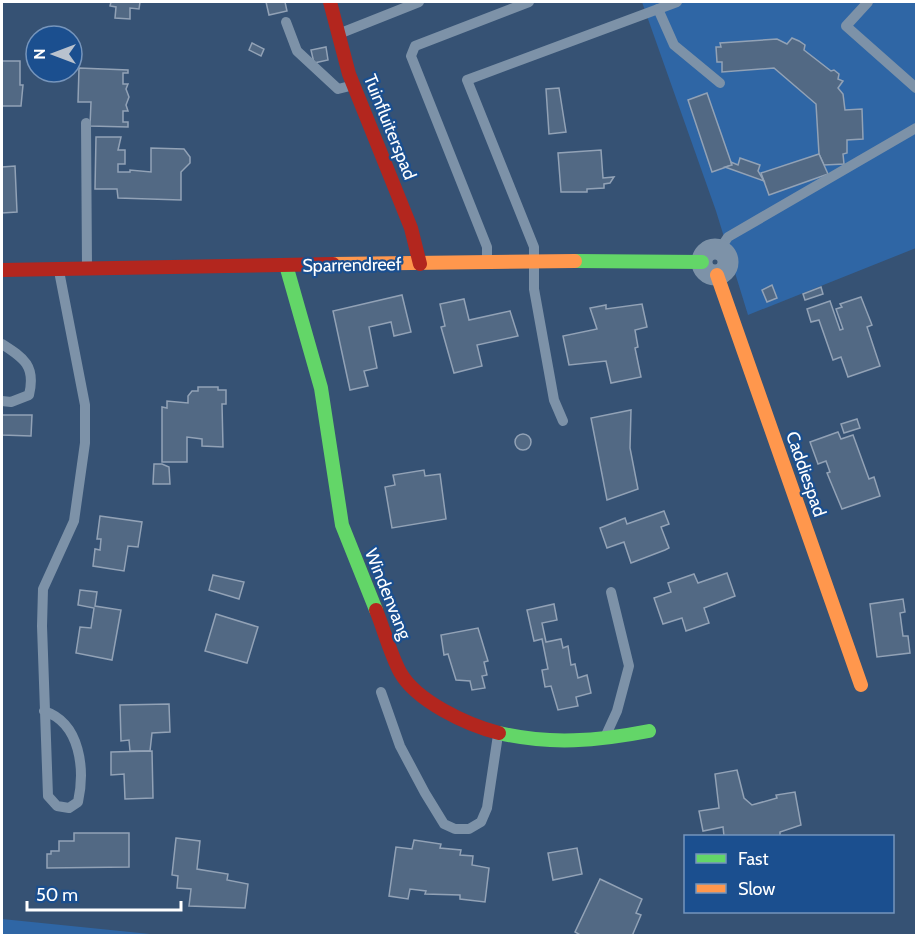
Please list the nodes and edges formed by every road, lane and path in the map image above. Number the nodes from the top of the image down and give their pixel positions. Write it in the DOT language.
graph roads {
  1 [pos="330,2"];
  2 [pos="419,2"];
  3 [pos="529,2"];
  4 [pos="677,2"];
  5 [pos="868,2"];
  6 [pos="658,9"];
  7 [pos="286,22"];
  8 [pos="338,34"];
  9 [pos="720,83"];
  10 [pos="354,85"];
  11 [pos="916,88"];
  12 [pos="86,123"];
  13 [pos="916,128"];
  14 [pos="720,249"];
  15 [pos="533,261"];
  16 [pos="487,262"];
  17 [pos="420,264"];
  18 [pos="286,265"];
  19 [pos="710,268"];
  20 [pos="87,269"];
  21 [pos="2,270"];
  22 [pos="59,270"];
  23 [pos="2,344"];
  24 [pos="2,401"];
  25 [pos="564,421"];
  26 [pos="611,592"];
  27 [pos="861,685"];
  28 [pos="381,692"];
  29 [pos="44,711"];
  30 [pos="649,731"];
  31 [pos="498,732"];
  32 [pos="604,740"];
  1 -- 8 [label="street, Tuinfluiterspad"];
  2 -- 8 [label="lane"];
  3 -- 16 [label="lane"];
  4 -- 6 [label="lane"];
  5 -- 11 [label="lane"];
  6 -- 9 [label="lane"];
  6 -- 15 [label="lane"];
  7 -- 10 [label="lane"];
  8 -- 10 [label="street, Tuinfluiterspad"];
  10 -- 17 [label="street, Tuinfluiterspad"];
  12 -- 20 [label="lane"];
  13 -- 14 [label="lane"];
  14 -- 19 [label="street"];
  15 -- 16 [label="street, Sparrendreef"];
  15 -- 19 [label="street, Sparrendreef"];
  15 -- 25 [label="lane"];
  16 -- 17 [label="street, Sparrendreef"];
  17 -- 18 [label="street, Sparrendreef"];
  18 -- 20 [label="street, Sparrendreef"];
  18 -- 31 [label="street, Windenvang"];
  19 -- 27 [label="street, Caddiespad"];
  20 -- 22 [label="street, Sparrendreef"];
  21 -- 22 [label="street, Sparrendreef"];
  22 -- 29 [label="lane"];
  23 -- 24 [label="lane"];
  26 -- 32 [label="lane"];
  28 -- 31 [label="lane"];
  29 -- 29 [label="lane"];
  30 -- 32 [label="street, Windenvang"];
  31 -- 32 [label="street, Windenvang"];
}
